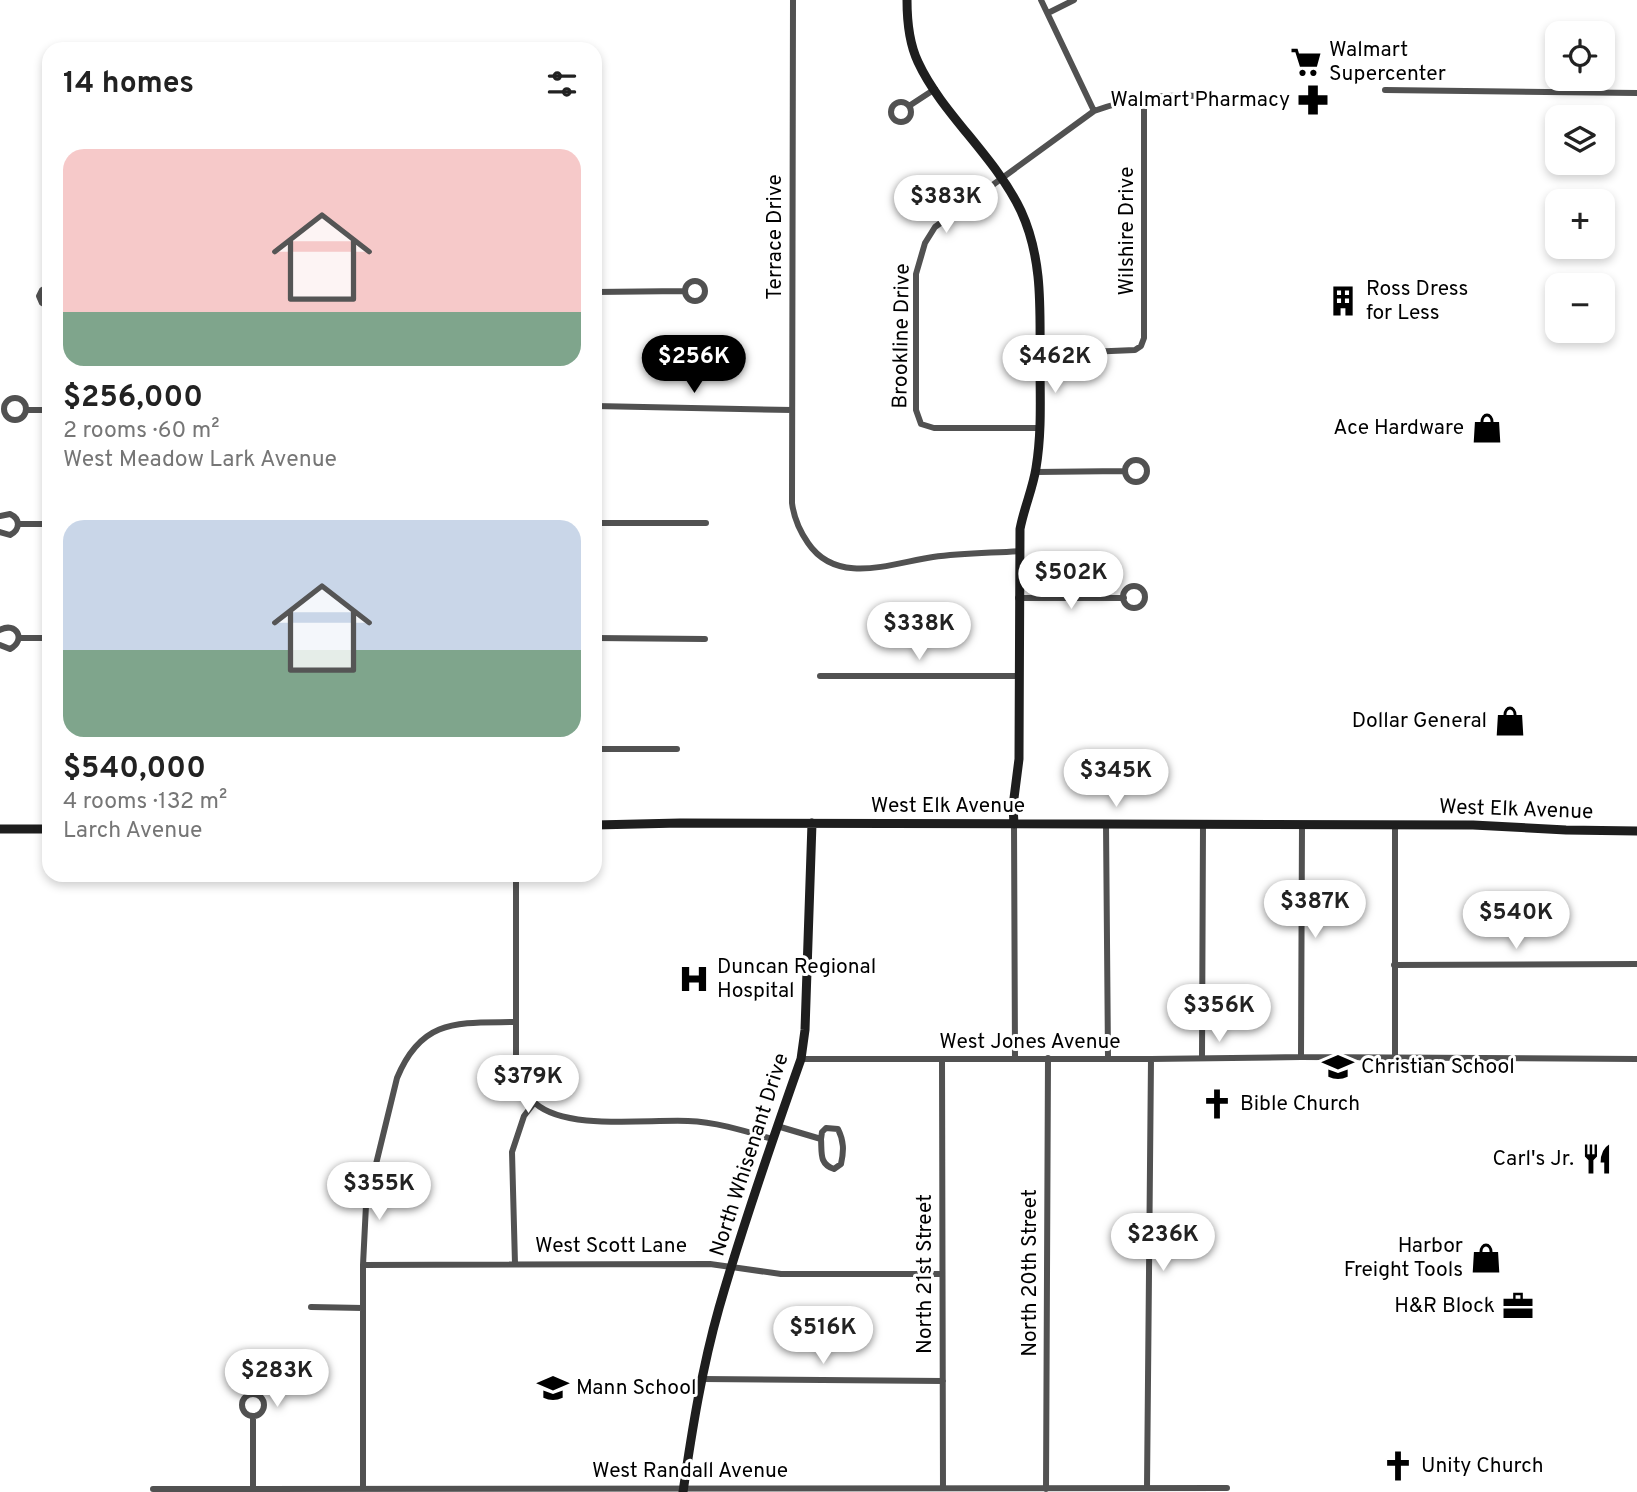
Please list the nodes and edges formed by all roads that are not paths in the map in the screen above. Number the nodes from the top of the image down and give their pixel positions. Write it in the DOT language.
graph roads {
  1 [pos="793,0"];
  2 [pos="906,0"];
  3 [pos="1041,0"];
  4 [pos="1074,0"];
  5 [pos="1048,13"];
  6 [pos="935,89"];
  7 [pos="1385,90"];
  8 [pos="1637,93"];
  9 [pos="1200,96"];
  10 [pos="1144,97"];
  11 [pos="909,106"];
  12 [pos="1094,111"];
  13 [pos="1001,176"];
  14 [pos="685,291"];
  15 [pos="602,292"];
  16 [pos="1040,354"];
  17 [pos="602,406"];
  18 [pos="26,410"];
  19 [pos="42,410"];
  20 [pos="792,410"];
  21 [pos="1041,428"];
  22 [pos="1125,471"];
  23 [pos="1036,472"];
  24 [pos="0,516"];
  25 [pos="602,523"];
  26 [pos="706,523"];
  27 [pos="18,524"];
  28 [pos="42,524"];
  29 [pos="0,532"];
  30 [pos="1020,551"];
  31 [pos="1124,597"];
  32 [pos="1018,598"];
  33 [pos="0,630"];
  34 [pos="19,638"];
  35 [pos="42,638"];
  36 [pos="602,638"];
  37 [pos="705,639"];
  38 [pos="0,645"];
  39 [pos="820,676"];
  40 [pos="1018,676"];
  41 [pos="602,749"];
  42 [pos="677,749"];
  43 [pos="813,823"];
  44 [pos="1014,824"];
  45 [pos="1106,824"];
  46 [pos="1203,824"];
  47 [pos="1302,824"];
  48 [pos="602,825"];
  49 [pos="1395,825"];
  50 [pos="0,829"];
  51 [pos="42,829"];
  52 [pos="1637,831"];
  53 [pos="516,882"];
  54 [pos="1637,964"];
  55 [pos="1394,965"];
  56 [pos="516,1022"];
  57 [pos="1301,1057"];
  58 [pos="1014,1058"];
  59 [pos="1048,1058"];
  60 [pos="1108,1058"];
  61 [pos="1202,1058"];
  62 [pos="1395,1058"];
  63 [pos="801,1059"];
  64 [pos="942,1059"];
  65 [pos="1151,1059"];
  66 [pos="1637,1059"];
  67 [pos="534,1103"];
  68 [pos="777,1126"];
  69 [pos="772,1139"];
  70 [pos="821,1139"];
  71 [pos="515,1264"];
  72 [pos="363,1265"];
  73 [pos="733,1266"];
  74 [pos="942,1274"];
  75 [pos="311,1307"];
  76 [pos="363,1308"];
  77 [pos="702,1379"];
  78 [pos="943,1381"];
  79 [pos="253,1416"];
  80 [pos="1147,1487"];
  81 [pos="253,1488"];
  82 [pos="943,1488"];
  83 [pos="1227,1488"];
  84 [pos="153,1489"];
  85 [pos="1046,1489"];
  86 [pos="209,1490"];
  87 [pos="363,1490"];
  88 [pos="683,1490"];
  89 [pos="1103,1491"];
  1 -- 20 [label="street, Terrace Drive"];
  2 -- 6 [label="street"];
  3 -- 5 [label="street"];
  4 -- 5 [label="street"];
  5 -- 12 [label="street"];
  6 -- 11 [label="street"];
  6 -- 13 [label="street"];
  7 -- 8 [label="street"];
  9 -- 10 [label="street, Brookline Drive"];
  10 -- 12 [label="street, Brookline Drive"];
  10 -- 16 [label="street, Wilshire Drive"];
  12 -- 13 [label="street, Brookline Drive"];
  13 -- 16 [label="street"];
  13 -- 21 [label="street, Brookline Drive"];
  14 -- 15 [label="street"];
  16 -- 21 [label="street"];
  17 -- 20 [label="street"];
  18 -- 19 [label="street"];
  20 -- 30 [label="street, Terrace Drive"];
  21 -- 23 [label="street"];
  22 -- 23 [label="street"];
  23 -- 30 [label="street"];
  24 -- 27 [label="street"];
  25 -- 26 [label="street"];
  27 -- 28 [label="street"];
  27 -- 29 [label="street"];
  30 -- 32 [label="street"];
  31 -- 32 [label="street"];
  32 -- 40 [label="street"];
  33 -- 34 [label="street"];
  34 -- 35 [label="street"];
  34 -- 38 [label="street"];
  36 -- 37 [label="street"];
  39 -- 40 [label="street"];
  40 -- 44 [label="street"];
  41 -- 42 [label="street"];
  43 -- 44 [label="street, West Elk Avenue"];
  43 -- 48 [label="street, West Elk Avenue"];
  43 -- 63 [label="street, North Whisenant Drive"];
  44 -- 45 [label="street, West Elk Avenue"];
  44 -- 58 [label="street"];
  45 -- 46 [label="street, West Elk Avenue"];
  45 -- 60 [label="street"];
  46 -- 47 [label="street, West Elk Avenue"];
  46 -- 61 [label="street"];
  47 -- 49 [label="street, West Elk Avenue"];
  47 -- 57 [label="street"];
  49 -- 52 [label="street, West Elk Avenue"];
  49 -- 55 [label="street"];
  50 -- 51 [label="street"];
  53 -- 56 [label="street"];
  54 -- 55 [label="street"];
  55 -- 62 [label="street"];
  56 -- 67 [label="street"];
  56 -- 72 [label="street"];
  57 -- 61 [label="street, West Jones Avenue"];
  57 -- 62 [label="street, West Jones Avenue"];
  58 -- 59 [label="street, West Jones Avenue"];
  58 -- 64 [label="street, West Jones Avenue"];
  59 -- 60 [label="street, West Jones Avenue"];
  59 -- 85 [label="street, North 20th Street"];
  60 -- 65 [label="street, West Jones Avenue"];
  61 -- 65 [label="street, West Jones Avenue"];
  62 -- 66 [label="street, West Jones Avenue"];
  63 -- 64 [label="street, West Jones Avenue"];
  63 -- 68 [label="street, North Whisenant Drive"];
  64 -- 74 [label="street, North 21st Street"];
  65 -- 80 [label="street"];
  67 -- 69 [label="street"];
  67 -- 71 [label="street"];
  68 -- 69 [label="street, North Whisenant Drive"];
  68 -- 70 [label="street"];
  69 -- 73 [label="street, North Whisenant Drive"];
  70 -- 70 [label="street"];
  71 -- 72 [label="street, West Scott Lane"];
  71 -- 73 [label="street, West Scott Lane"];
  72 -- 76 [label="street"];
  73 -- 74 [label="street, West Scott Lane"];
  73 -- 77 [label="street, North Whisenant Drive"];
  74 -- 78 [label="street, North 21st Street"];
  75 -- 76 [label="street"];
  76 -- 87 [label="street"];
  77 -- 78 [label="street"];
  77 -- 88 [label="street, North Whisenant Drive"];
  78 -- 82 [label="street, North 21st Street"];
  79 -- 81 [label="street"];
  80 -- 83 [label="street, West Randall Avenue"];
  80 -- 89 [label="street, West Randall Avenue"];
  81 -- 86 [label="street, West Randall Avenue"];
  81 -- 87 [label="street, West Randall Avenue"];
  82 -- 85 [label="street, West Randall Avenue"];
  82 -- 88 [label="street, West Randall Avenue"];
  84 -- 86 [label="street, West Randall Avenue"];
  85 -- 89 [label="street, West Randall Avenue"];
  87 -- 88 [label="street, West Randall Avenue"];
}
